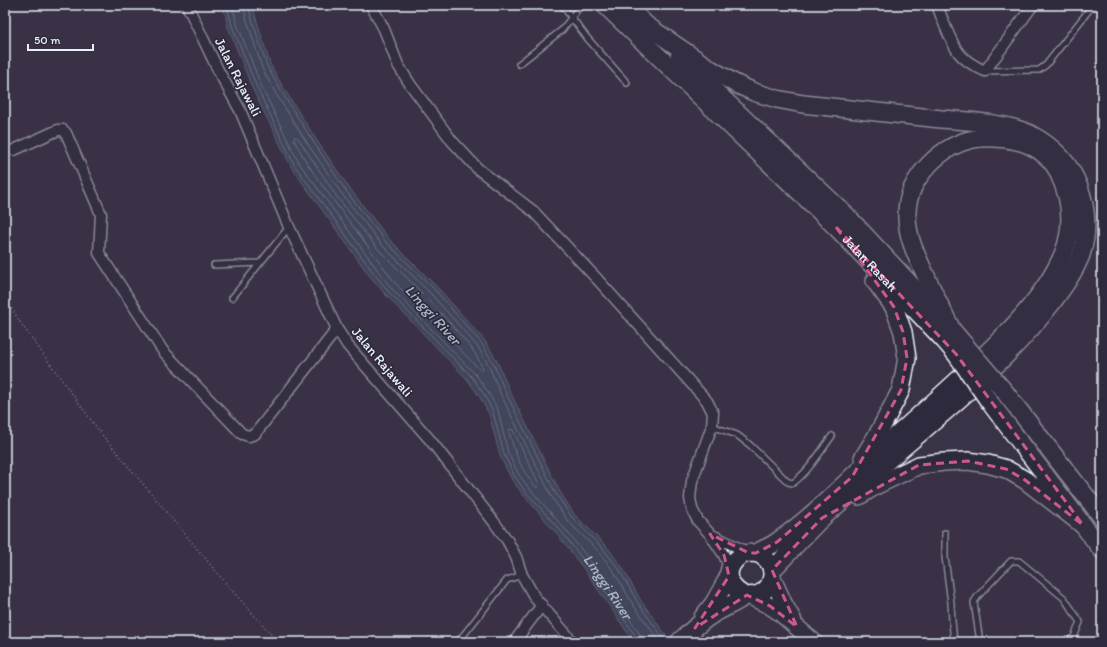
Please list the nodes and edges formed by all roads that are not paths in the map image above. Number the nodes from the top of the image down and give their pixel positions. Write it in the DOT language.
graph roads {
  1 [pos="186,5"];
  2 [pos="371,5"];
  3 [pos="562,5"];
  4 [pos="581,5"];
  5 [pos="605,5"];
  6 [pos="626,5"];
  7 [pos="937,5"];
  8 [pos="1033,5"];
  9 [pos="1093,5"];
  10 [pos="572,18"];
  11 [pos="643,23"];
  12 [pos="519,64"];
  13 [pos="985,70"];
  14 [pos="627,83"];
  15 [pos="14,150"];
  16 [pos="289,227"];
  17 [pos="836,227"];
  18 [pos="260,263"];
  19 [pos="214,265"];
  20 [pos="232,298"];
  21 [pos="337,329"];
  22 [pos="948,334"];
  23 [pos="712,426"];
  24 [pos="832,436"];
  25 [pos="852,476"];
  26 [pos="1102,517"];
  27 [pos="822,518"];
  28 [pos="1083,525"];
  29 [pos="945,532"];
  30 [pos="710,534"];
  31 [pos="1102,550"];
  32 [pos="753,553"];
  33 [pos="730,573"];
  34 [pos="772,573"];
  35 [pos="522,575"];
  36 [pos="747,596"];
  37 [pos="542,605"];
  38 [pos="797,627"];
  39 [pos="695,628"];
  40 [pos="458,642"];
  41 [pos="514,642"];
  42 [pos="572,642"];
  43 [pos="680,642"];
  44 [pos="814,642"];
  45 [pos="954,642"];
  46 [pos="980,642"];
  47 [pos="1067,642"];
  1 -- 16 [label="street, Jalan Rajawali"];
  2 -- 23 [label="street"];
  3 -- 10 [label="lane"];
  4 -- 10 [label="lane"];
  5 -- 17 [label="highway, Jalan Rasah"];
  6 -- 11 [label="highway, Jalan Rasah"];
  7 -- 13 [label="street"];
  8 -- 13 [label="street"];
  9 -- 13 [label="lane"];
  10 -- 12 [label="lane"];
  10 -- 14 [label="lane"];
  11 -- 22 [label="highway, Jalan Rasah"];
  11 -- 27 [label="highway"];
  15 -- 21 [label="street"];
  16 -- 18 [label="lane"];
  16 -- 21 [label="street, Jalan Rajawali"];
  17 -- 22 [label="highway, Jalan Rasah"];
  17 -- 25 [label="highway"];
  18 -- 19 [label="lane"];
  18 -- 20 [label="lane"];
  21 -- 35 [label="street, Jalan Rajawali"];
  22 -- 25 [label="highway"];
  22 -- 26 [label="highway, Jalan Rasah, bridge"];
  22 -- 28 [label="highway, Jalan Rasah, bridge"];
  23 -- 24 [label="lane"];
  23 -- 30 [label="street"];
  25 -- 32 [label="highway"];
  27 -- 28 [label="highway"];
  27 -- 34 [label="highway"];
  28 -- 31 [label="highway, Jalan Rasah"];
  29 -- 45 [label="lane"];
  30 -- 32 [label="street"];
  30 -- 33 [label="street"];
  32 -- 33 [label="highway"];
  32 -- 34 [label="highway"];
  33 -- 36 [label="highway"];
  33 -- 39 [label="highway"];
  34 -- 36 [label="highway"];
  34 -- 38 [label="main road"];
  35 -- 37 [label="street, Jalan Rajawali"];
  35 -- 40 [label="lane"];
  36 -- 38 [label="main road"];
  36 -- 39 [label="highway"];
  37 -- 41 [label="street"];
  37 -- 42 [label="street, Jalan Rajawali"];
  38 -- 44 [label="main road"];
  39 -- 43 [label="highway"];
  46 -- 47 [label="lane"];
}
